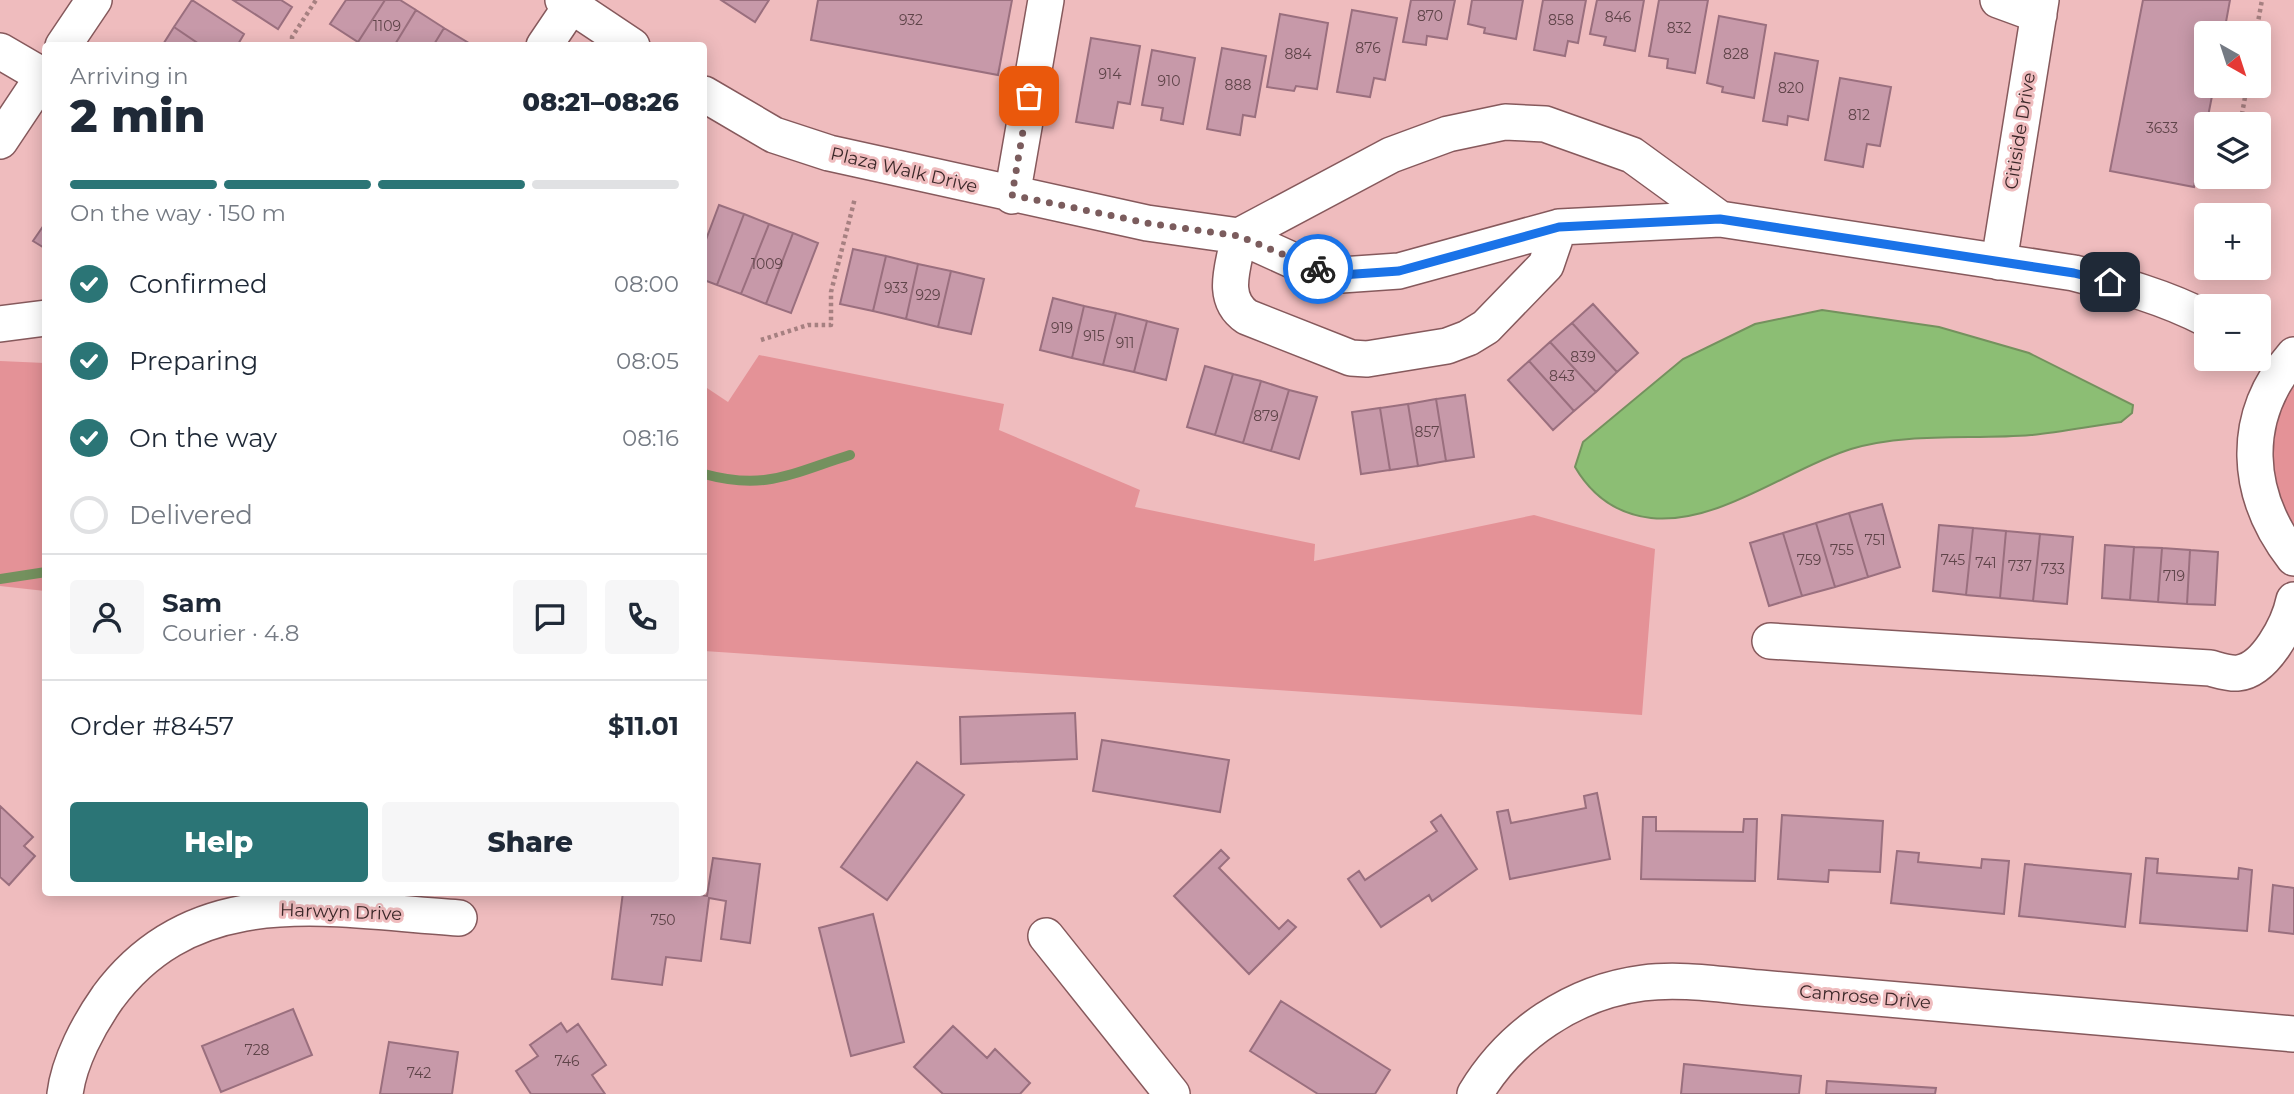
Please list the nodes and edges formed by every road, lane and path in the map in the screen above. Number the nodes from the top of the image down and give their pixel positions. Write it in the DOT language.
graph roads {
  1 [pos="94,0"];
  2 [pos="316,0"];
  3 [pos="1046,0"];
  4 [pos="1998,0"];
  5 [pos="2262,0"];
  6 [pos="567,3"];
  7 [pos="2040,7"];
  8 [pos="2258,21"];
  9 [pos="66,42"];
  10 [pos="292,42"];
  11 [pos="546,42"];
  12 [pos="626,42"];
  13 [pos="0,51"];
  14 [pos="42,73"];
  15 [pos="42,77"];
  16 [pos="707,96"];
  17 [pos="0,141"];
  18 [pos="1012,195"];
  19 [pos="855,198"];
  20 [pos="1720,219"];
  21 [pos="1559,227"];
  22 [pos="1239,236"];
  23 [pos="1999,262"];
  24 [pos="2194,312"];
  25 [pos="42,319"];
  26 [pos="0,324"];
  27 [pos="761,340"];
  28 [pos="2278,359"];
  29 [pos="2294,558"];
  30 [pos="2294,600"];
  31 [pos="2288,632"];
  32 [pos="1770,641"];
  33 [pos="459,918"];
  34 [pos="1046,936"];
  35 [pos="2294,1034"];
  36 [pos="65,1094"];
  37 [pos="1172,1094"];
  38 [pos="1475,1094"];
  1 -- 9 [label="street"];
  2 -- 10 [label="path"];
  3 -- 18 [label="street"];
  4 -- 7 [label="street"];
  5 -- 8 [label="path"];
  6 -- 11 [label="street"];
  6 -- 12 [label="street"];
  7 -- 23 [label="street, Citiside Drive"];
  13 -- 14 [label="street"];
  15 -- 17 [label="street"];
  16 -- 18 [label="street, Plaza Walk Drive"];
  18 -- 22 [label="street, Plaza Walk Drive"];
  19 -- 27 [label="path"];
  20 -- 21 [label="street, Plaza Walk Drive"];
  20 -- 22 [label="street, Plaza Walk Drive"];
  20 -- 23 [label="street, Plaza Walk Drive"];
  21 -- 22 [label="street, Plaza Walk Drive"];
  21 -- 22 [label="street"];
  23 -- 24 [label="street, Plaza Walk Drive"];
  25 -- 26 [label="street"];
  28 -- 29 [label="street"];
  30 -- 31 [label="street"];
  31 -- 32 [label="street"];
  33 -- 36 [label="street, Harwyn Drive"];
  34 -- 37 [label="street"];
  35 -- 38 [label="street, Camrose Drive"];
}
